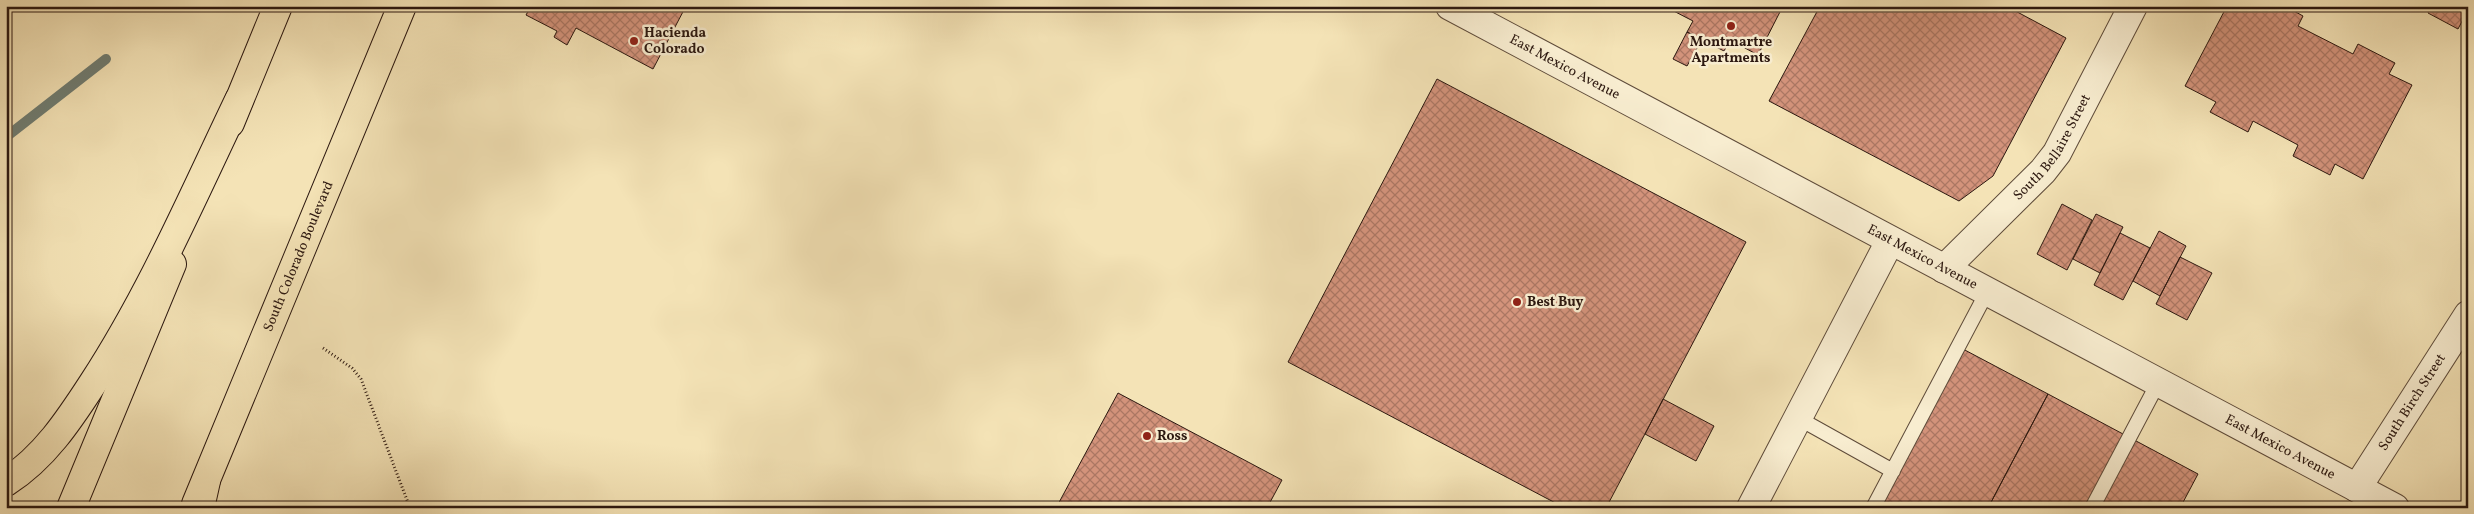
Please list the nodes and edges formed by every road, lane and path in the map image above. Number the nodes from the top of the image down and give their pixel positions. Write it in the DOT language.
graph roads {
  1 [pos="278,6"];
  2 [pos="402,6"];
  3 [pos="1450,6"];
  4 [pos="2133,6"];
  5 [pos="239,100"];
  6 [pos="1890,241"];
  7 [pos="1944,269"];
  8 [pos="1987,292"];
  9 [pos="2468,315"];
  10 [pos="323,348"];
  11 [pos="2158,383"];
  12 [pos="1798,418"];
  13 [pos="1893,471"];
  14 [pos="206,480"];
  15 [pos="6,482"];
  16 [pos="2357,488"];
  17 [pos="71,508"];
  18 [pos="194,508"];
  19 [pos="200,508"];
  20 [pos="410,508"];
  21 [pos="1751,508"];
  22 [pos="1873,508"];
  23 [pos="2092,508"];
  24 [pos="2395,508"];
  1 -- 5 [label="main road"];
  2 -- 14 [label="main road, South Colorado Boulevard"];
  3 -- 6 [label="street, East Mexico Avenue"];
  4 -- 7 [label="street, South Bellaire Street"];
  5 -- 15 [label="main road"];
  5 -- 17 [label="main road"];
  6 -- 7 [label="street, East Mexico Avenue"];
  6 -- 12 [label="street"];
  7 -- 8 [label="street, East Mexico Avenue"];
  8 -- 11 [label="street, East Mexico Avenue"];
  8 -- 13 [label="lane"];
  9 -- 16 [label="street, South Birch Street"];
  10 -- 20 [label="path"];
  11 -- 16 [label="street, East Mexico Avenue"];
  11 -- 23 [label="lane"];
  12 -- 13 [label="lane"];
  12 -- 21 [label="street"];
  13 -- 22 [label="lane"];
  14 -- 18 [label="main road, South Colorado Boulevard"];
  14 -- 19 [label="main road"];
  16 -- 24 [label="street, East Mexico Avenue"];
}
